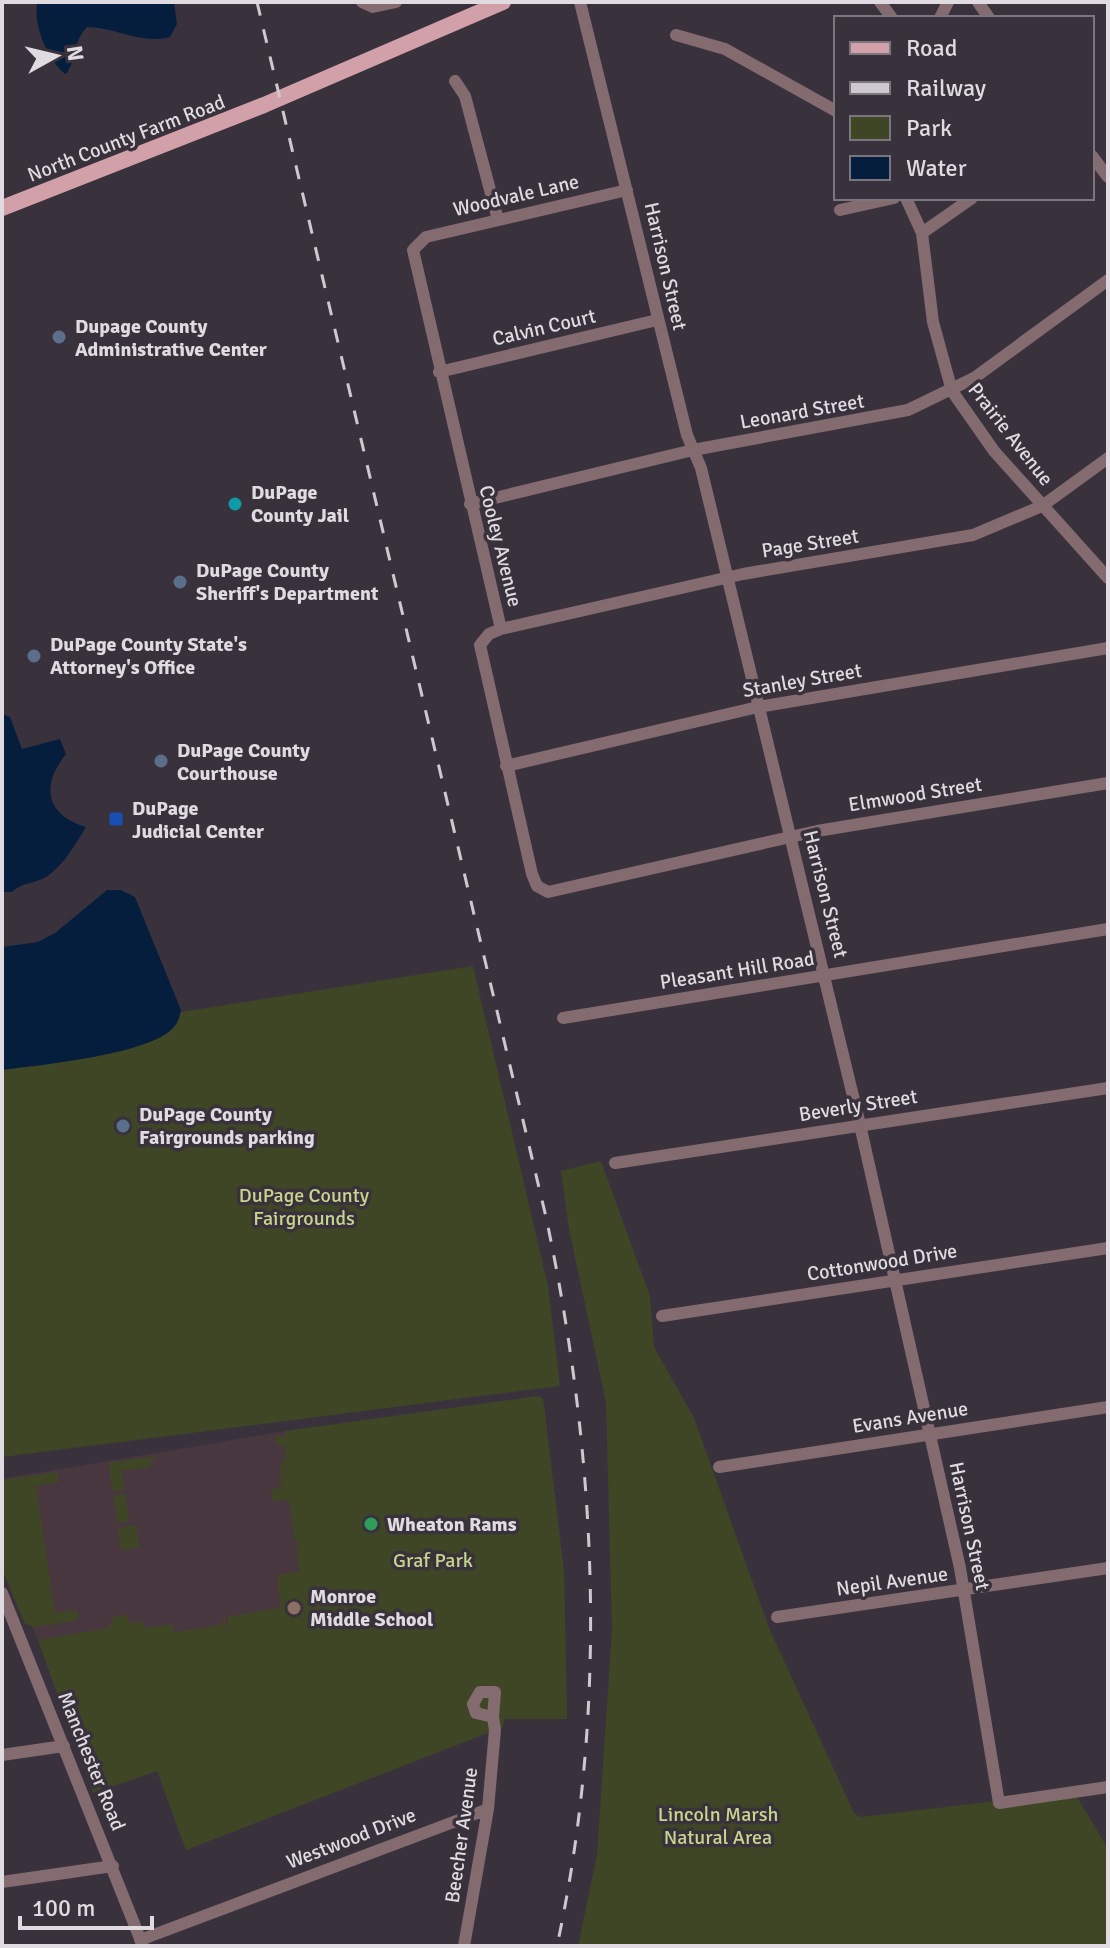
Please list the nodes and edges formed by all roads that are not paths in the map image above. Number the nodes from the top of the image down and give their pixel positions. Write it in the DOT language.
graph roads {
  1 [pos="362,2"];
  2 [pos="396,2"];
  3 [pos="503,2"];
  4 [pos="580,2"];
  5 [pos="676,35"];
  6 [pos="455,81"];
  7 [pos="834,110"];
  8 [pos="1094,159"];
  9 [pos="1108,177"];
  10 [pos="627,190"];
  11 [pos="885,200"];
  12 [pos="907,200"];
  13 [pos="969,200"];
  14 [pos="2,208"];
  15 [pos="840,210"];
  16 [pos="498,220"];
  17 [pos="922,233"];
  18 [pos="416,243"];
  19 [pos="1108,280"];
  20 [pos="657,320"];
  21 [pos="439,372"];
  22 [pos="952,391"];
  23 [pos="693,450"];
  24 [pos="1108,458"];
  25 [pos="470,504"];
  26 [pos="1042,506"];
  27 [pos="728,578"];
  28 [pos="1108,578"];
  29 [pos="501,629"];
  30 [pos="1108,648"];
  31 [pos="758,707"];
  32 [pos="506,766"];
  33 [pos="1108,783"];
  34 [pos="791,836"];
  35 [pos="542,891"];
  36 [pos="1108,929"];
  37 [pos="825,976"];
  38 [pos="563,1018"];
  39 [pos="1108,1088"];
  40 [pos="860,1125"];
  41 [pos="615,1163"];
  42 [pos="1108,1248"];
  43 [pos="895,1279"];
  44 [pos="662,1316"];
  45 [pos="1108,1407"];
  46 [pos="930,1433"];
  47 [pos="719,1467"];
  48 [pos="1108,1568"];
  49 [pos="964,1590"];
  50 [pos="2,1593"];
  51 [pos="777,1617"];
  52 [pos="494,1723"];
  53 [pos="64,1746"];
  54 [pos="2,1755"];
  55 [pos="1108,1787"];
  56 [pos="488,1809"];
  57 [pos="113,1866"];
  58 [pos="2,1882"];
  59 [pos="142,1943"];
  60 [pos="464,1946"];
  1 -- 2 [label="street"];
  3 -- 14 [label="main road, North County Farm Road"];
  4 -- 10 [label="street, Harrison Street"];
  5 -- 7 [label="street"];
  6 -- 16 [label="street"];
  8 -- 9 [label="street"];
  10 -- 16 [label="street, Woodvale Lane"];
  10 -- 20 [label="street, Harrison Street"];
  11 -- 15 [label="street"];
  12 -- 17 [label="street, Prairie Avenue"];
  13 -- 17 [label="street"];
  16 -- 18 [label="street, Woodvale Lane"];
  17 -- 22 [label="street, Prairie Avenue"];
  18 -- 21 [label="street, Cooley Avenue"];
  19 -- 22 [label="street, Leonard Street"];
  20 -- 21 [label="street, Calvin Court"];
  20 -- 23 [label="street, Harrison Street"];
  21 -- 25 [label="street, Cooley Avenue"];
  22 -- 23 [label="street, Leonard Street"];
  22 -- 26 [label="street, Prairie Avenue"];
  23 -- 25 [label="street, Leonard Street"];
  23 -- 27 [label="street, Harrison Street"];
  24 -- 26 [label="street, Page Street"];
  25 -- 29 [label="street, Cooley Avenue"];
  26 -- 27 [label="street, Page Street"];
  26 -- 28 [label="street, Prairie Avenue"];
  27 -- 29 [label="street, Page Street"];
  27 -- 31 [label="street, Harrison Street"];
  29 -- 32 [label="street, Cooley Avenue"];
  30 -- 31 [label="street, Stanley Street"];
  31 -- 32 [label="street, Stanley Street"];
  31 -- 34 [label="street, Harrison Street"];
  32 -- 35 [label="street, Cooley Avenue"];
  33 -- 34 [label="street, Elmwood Street"];
  34 -- 35 [label="street, Elmwood Street"];
  34 -- 37 [label="street, Harrison Street"];
  36 -- 37 [label="street, Pleasant Hill Road"];
  37 -- 38 [label="street, Pleasant Hill Road"];
  37 -- 40 [label="street, Harrison Street"];
  39 -- 40 [label="street, Beverly Street"];
  40 -- 41 [label="street, Beverly Street"];
  40 -- 43 [label="street, Harrison Street"];
  42 -- 43 [label="street, Cottonwood Drive"];
  43 -- 44 [label="street, Cottonwood Drive"];
  43 -- 46 [label="street, Harrison Street"];
  45 -- 46 [label="street, Evans Avenue"];
  46 -- 47 [label="street, Evans Avenue"];
  46 -- 49 [label="street, Harrison Street"];
  48 -- 49 [label="street, Nepil Avenue"];
  49 -- 51 [label="street, Nepil Avenue"];
  49 -- 55 [label="street, Harrison Street"];
  50 -- 53 [label="street, Manchester Road"];
  52 -- 56 [label="street, Beecher Avenue"];
  53 -- 54 [label="street"];
  53 -- 57 [label="street, Manchester Road"];
  56 -- 59 [label="street, Westwood Drive"];
  56 -- 60 [label="street, Beecher Avenue"];
  57 -- 58 [label="street"];
  57 -- 59 [label="street, Manchester Road"];
}
